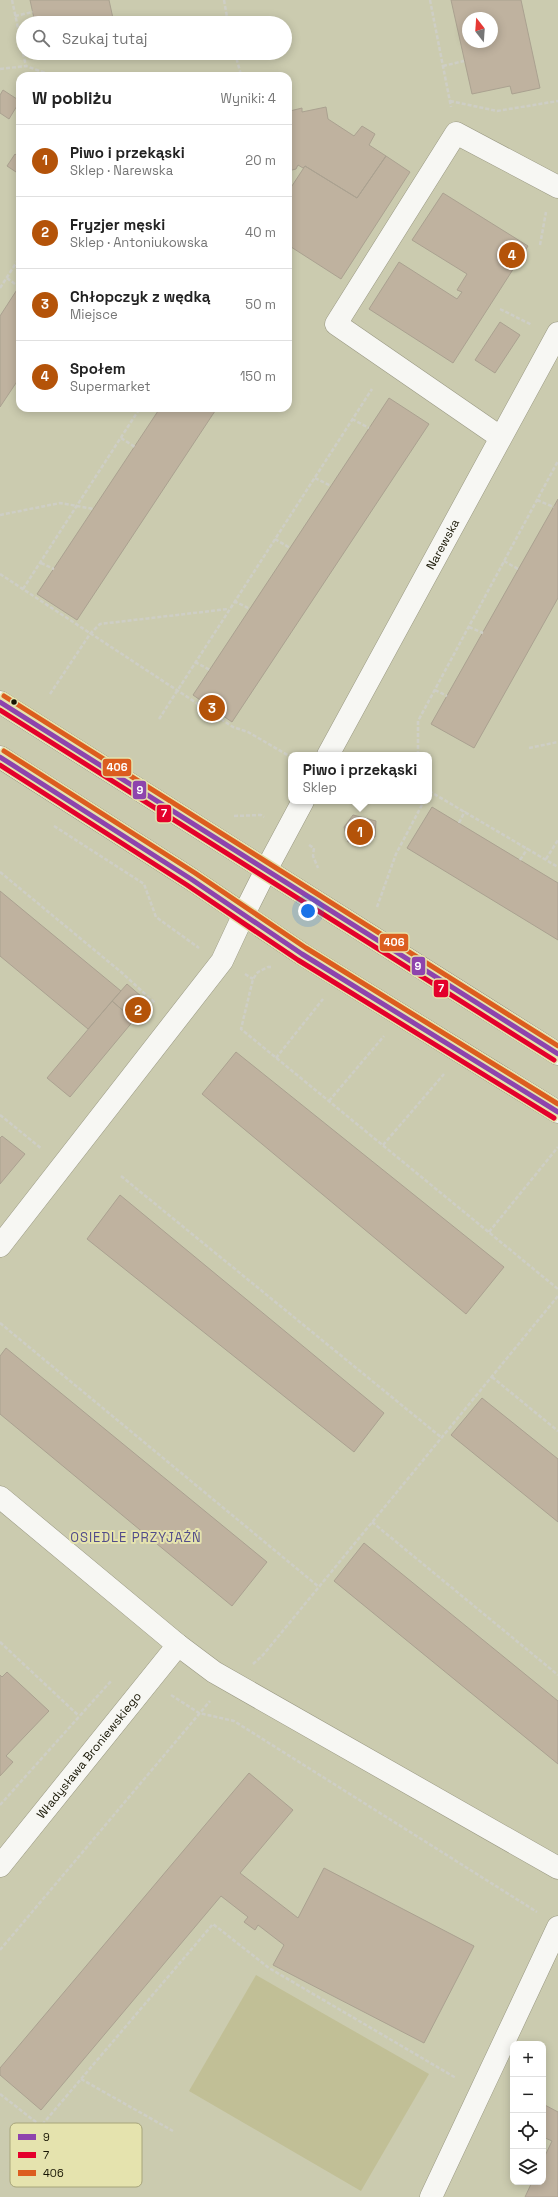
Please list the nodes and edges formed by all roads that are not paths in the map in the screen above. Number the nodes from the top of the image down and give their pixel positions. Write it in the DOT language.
graph roads {
  1 [pos="554,186"];
  2 [pos="555,345"];
  3 [pos="500,437"];
  4 [pos="0,702"];
  5 [pos="330,752"];
  6 [pos="0,757"];
  7 [pos="301,804"];
  8 [pos="266,870"];
  9 [pos="244,916"];
  10 [pos="558,1054"];
  11 [pos="558,1112"];
  12 [pos="0,1246"];
  13 [pos="0,1496"];
  14 [pos="178,1645"];
  15 [pos="0,1866"];
  16 [pos="558,1868"];
  17 [pos="550,1921"];
  18 [pos="431,2197"];
  1 -- 3 [label="street"];
  2 -- 3 [label="street, Narewska"];
  3 -- 5 [label="street, Narewska"];
  4 -- 8 [label="street"];
  6 -- 9 [label="street"];
  7 -- 8 [label="street"];
  8 -- 9 [label="street"];
  8 -- 10 [label="street"];
  9 -- 11 [label="street"];
  9 -- 12 [label="street"];
  13 -- 14 [label="street"];
  14 -- 15 [label="street, Władysława Broniewskiego"];
  14 -- 16 [label="street"];
  17 -- 18 [label="street"];
}
